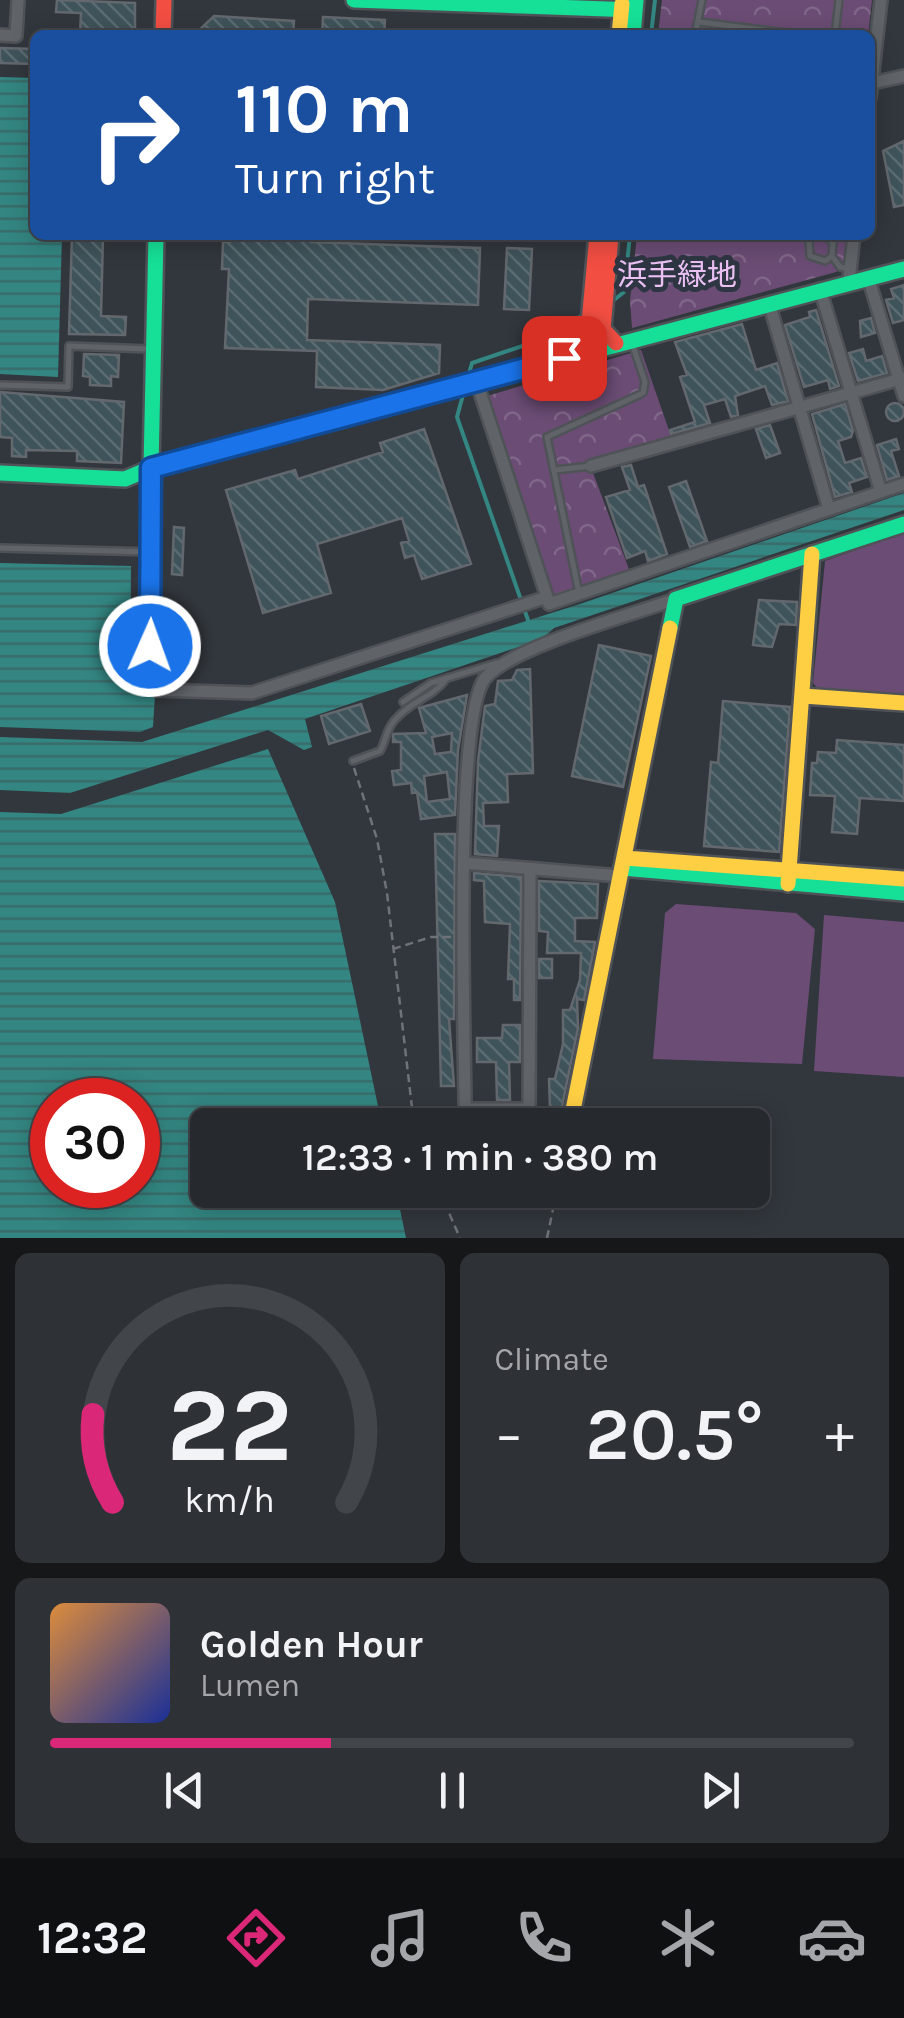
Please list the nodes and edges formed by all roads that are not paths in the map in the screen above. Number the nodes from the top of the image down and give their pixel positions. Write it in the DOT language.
graph roads {
  1 [pos="18,0"];
  2 [pos="164,0"];
  3 [pos="354,0"];
  4 [pos="702,0"];
  5 [pos="839,0"];
  6 [pos="881,0"];
  7 [pos="629,5"];
  8 [pos="700,22"];
  9 [pos="163,30"];
  10 [pos="620,30"];
  11 [pos="632,30"];
  12 [pos="696,30"];
  13 [pos="764,30"];
  14 [pos="836,30"];
  15 [pos="0,35"];
  16 [pos="875,55"];
  17 [pos="904,76"];
  18 [pos="875,82"];
  19 [pos="156,240"];
  20 [pos="598,240"];
  21 [pos="610,240"];
  22 [pos="809,240"];
  23 [pos="830,240"];
  24 [pos="854,240"];
  25 [pos="832,256"];
  26 [pos="904,269"];
  27 [pos="850,275"];
  28 [pos="868,277"];
  29 [pos="820,288"];
  30 [pos="597,298"];
  31 [pos="770,303"];
  32 [pos="596,331"];
  33 [pos="623,342"];
  34 [pos="598,348"];
  35 [pos="152,349"];
  36 [pos="564,358"];
  37 [pos="902,379"];
  38 [pos="477,383"];
  39 [pos="0,385"];
  40 [pos="851,393"];
  41 [pos="904,396"];
  42 [pos="802,408"];
  43 [pos="591,466"];
  44 [pos="151,468"];
  45 [pos="556,470"];
  46 [pos="0,473"];
  47 [pos="904,484"];
  48 [pos="881,492"];
  49 [pos="828,509"];
  50 [pos="904,524"];
  51 [pos="0,548"];
  52 [pos="152,552"];
  53 [pos="812,554"];
  54 [pos="580,593"];
  55 [pos="547,597"];
  56 [pos="676,600"];
  57 [pos="514,658"];
  58 [pos="447,678"];
  59 [pos="802,696"];
  60 [pos="402,702"];
  61 [pos="904,703"];
  62 [pos="352,761"];
  63 [pos="465,863"];
  64 [pos="623,867"];
  65 [pos="530,869"];
  66 [pos="789,876"];
  67 [pos="904,879"];
  68 [pos="904,892"];
  69 [pos="465,1108"];
  70 [pos="529,1108"];
  71 [pos="573,1108"];
  1 -- 15 [label="street"];
  2 -- 9 [label="street"];
  3 -- 7 [label="street"];
  4 -- 8 [label="lane"];
  5 -- 14 [label="lane"];
  6 -- 16 [label="street"];
  7 -- 10 [label="street"];
  7 -- 11 [label="street"];
  8 -- 12 [label="lane"];
  8 -- 13 [label="lane"];
  17 -- 18 [label="street"];
  19 -- 35 [label="street"];
  20 -- 30 [label="street"];
  21 -- 30 [label="street"];
  22 -- 25 [label="lane"];
  23 -- 25 [label="lane"];
  24 -- 27 [label="street"];
  25 -- 27 [label="lane"];
  26 -- 28 [label="street"];
  27 -- 28 [label="street"];
  27 -- 29 [label="street"];
  28 -- 37 [label="street"];
  29 -- 31 [label="street"];
  29 -- 40 [label="street"];
  30 -- 32 [label="street"];
  31 -- 33 [label="street"];
  31 -- 42 [label="street"];
  32 -- 33 [label="street"];
  32 -- 34 [label="street"];
  32 -- 36 [label="street"];
  33 -- 34 [label="street"];
  33 -- 45 [label="lane"];
  34 -- 36 [label="street"];
  35 -- 39 [label="lane"];
  35 -- 44 [label="street"];
  36 -- 38 [label="street"];
  37 -- 40 [label="street"];
  37 -- 41 [label="street"];
  38 -- 44 [label="street"];
  38 -- 55 [label="street"];
  40 -- 42 [label="street"];
  40 -- 48 [label="street"];
  42 -- 43 [label="street"];
  42 -- 49 [label="street"];
  43 -- 45 [label="lane"];
  44 -- 46 [label="street"];
  44 -- 52 [label="street"];
  45 -- 54 [label="lane"];
  47 -- 48 [label="street"];
  48 -- 49 [label="street"];
  49 -- 54 [label="street"];
  50 -- 53 [label="street"];
  51 -- 52 [label="lane"];
  52 -- 55 [label="street"];
  53 -- 56 [label="street"];
  53 -- 59 [label="street"];
  54 -- 55 [label="street"];
  56 -- 57 [label="street"];
  56 -- 64 [label="street"];
  57 -- 58 [label="lane"];
  57 -- 63 [label="street"];
  58 -- 60 [label="lane"];
  58 -- 62 [label="lane"];
  59 -- 61 [label="street"];
  59 -- 66 [label="street"];
  63 -- 65 [label="street"];
  63 -- 69 [label="street"];
  64 -- 65 [label="street"];
  64 -- 66 [label="street"];
  64 -- 71 [label="street"];
  65 -- 70 [label="street"];
  66 -- 67 [label="street"];
  66 -- 68 [label="street"];
}
